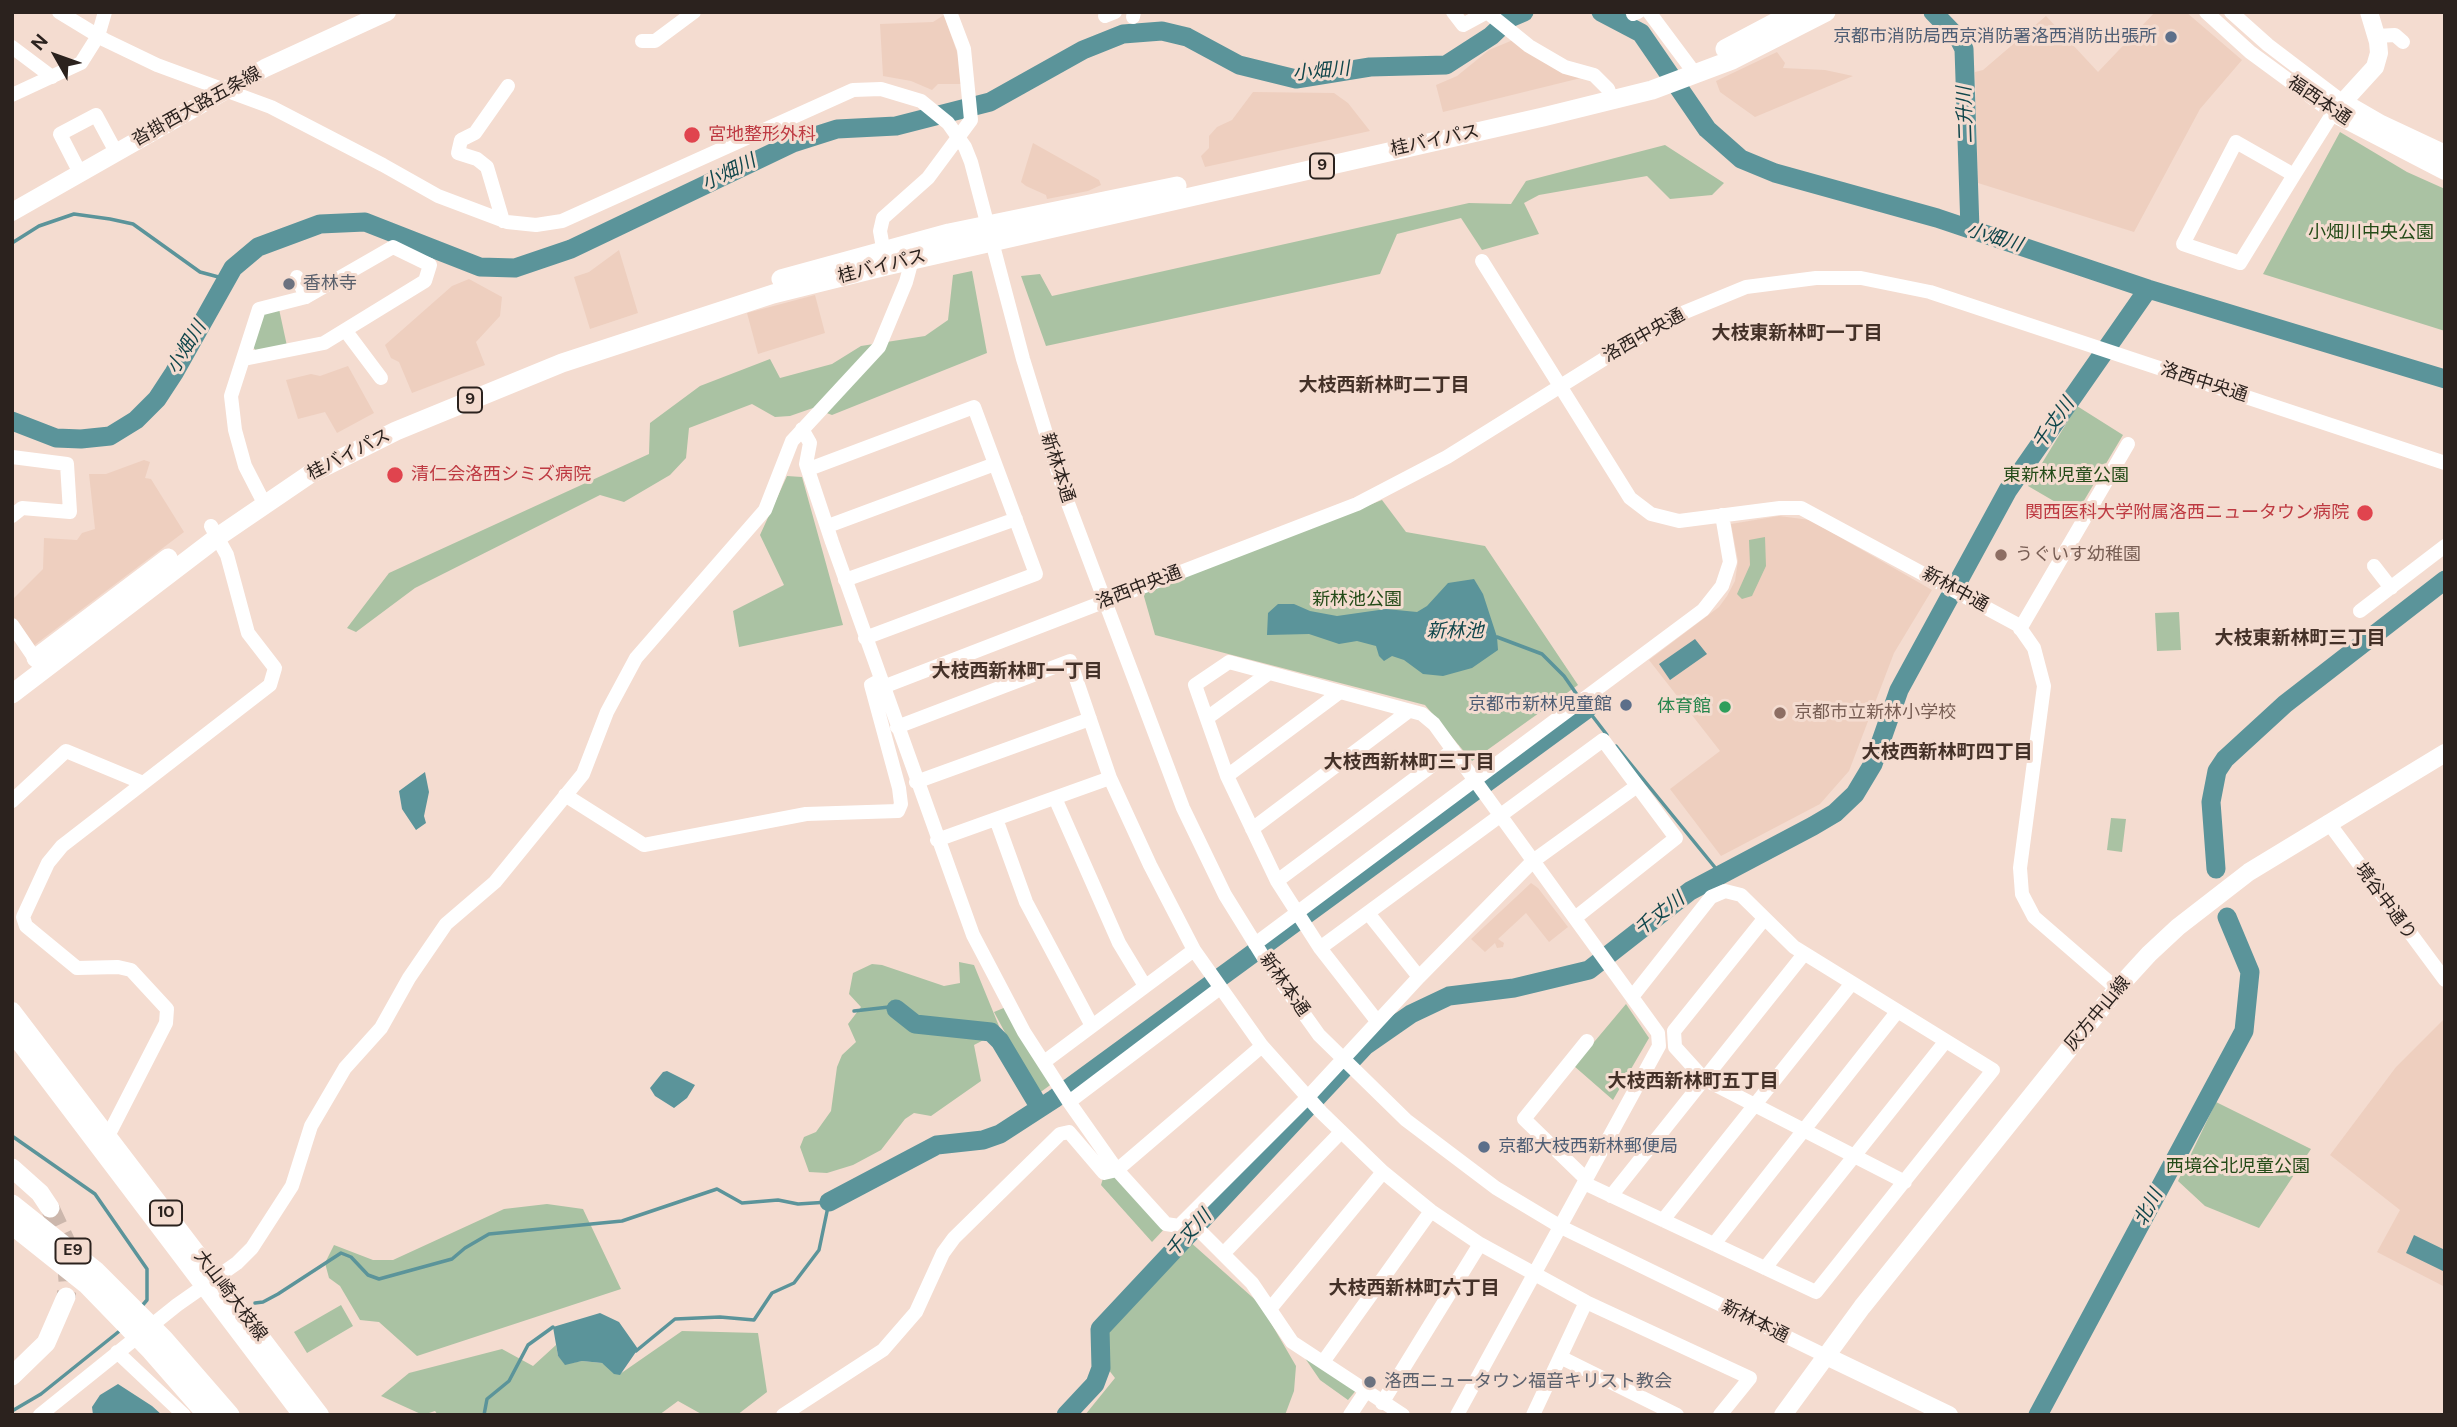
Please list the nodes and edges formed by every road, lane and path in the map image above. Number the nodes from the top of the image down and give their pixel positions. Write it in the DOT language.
graph roads {
  1 [pos="59,12"];
  2 [pos="104,12"];
  3 [pos="387,12"];
  4 [pos="694,12"];
  5 [pos="950,12"];
  6 [pos="1453,12"];
  7 [pos="1649,12"];
  8 [pos="1795,12"];
  9 [pos="1826,12"];
  10 [pos="2206,12"];
  11 [pos="2231,12"];
  12 [pos="2369,12"];
  13 [pos="1489,13"];
  14 [pos="98,36"];
  15 [pos="2376,36"];
  16 [pos="642,41"];
  17 [pos="2403,42"];
  18 [pos="12,47"];
  19 [pos="1689,70"];
  20 [pos="52,77"];
  21 [pos="508,86"];
  22 [pos="227,89"];
  23 [pos="1610,94"];
  24 [pos="12,95"];
  25 [pos="2338,107"];
  26 [pos="116,152"];
  27 [pos="2445,154"];
  28 [pos="2445,171"];
  29 [pos="80,173"];
  30 [pos="2294,175"];
  31 [pos="12,212"];
  32 [pos="503,221"];
  33 [pos="989,233"];
  34 [pos="885,258"];
  35 [pos="912,260"];
  36 [pos="1482,261"];
  37 [pos="298,277"];
  38 [pos="306,297"];
  39 [pos="345,330"];
  40 [pos="244,359"];
  41 [pos="381,378"];
  42 [pos="1560,387"];
  43 [pos="802,429"];
  44 [pos="2128,444"];
  45 [pos="12,457"];
  46 [pos="2445,463"];
  47 [pos="995,464"];
  48 [pos="809,469"];
  49 [pos="261,497"];
  50 [pos="1722,515"];
  51 [pos="12,516"];
  52 [pos="1016,519"];
  53 [pos="828,526"];
  54 [pos="215,531"];
  55 [pos="2445,546"];
  56 [pos="2374,566"];
  57 [pos="845,580"];
  58 [pos="2391,588"];
  59 [pos="1106,601"];
  60 [pos="2360,611"];
  61 [pos="12,625"];
  62 [pos="2021,629"];
  63 [pos="865,638"];
  64 [pos="39,665"];
  65 [pos="1269,673"];
  66 [pos="12,678"];
  67 [pos="881,684"];
  68 [pos="1340,692"];
  69 [pos="12,694"];
  70 [pos="1409,711"];
  71 [pos="1207,718"];
  72 [pos="1090,719"];
  73 [pos="897,727"];
  74 [pos="1453,750"];
  75 [pos="2445,753"];
  76 [pos="1227,776"];
  77 [pos="1111,778"];
  78 [pos="1475,780"];
  79 [pos="916,782"];
  80 [pos="143,783"];
  81 [pos="1637,786"];
  82 [pos="565,795"];
  83 [pos="1055,798"];
  84 [pos="12,801"];
  85 [pos="1500,815"];
  86 [pos="996,819"];
  87 [pos="2328,822"];
  88 [pos="1252,830"];
  89 [pos="937,840"];
  90 [pos="1533,861"];
  91 [pos="1277,881"];
  92 [pos="1297,913"];
  93 [pos="1368,913"];
  94 [pos="1575,918"];
  95 [pos="1764,919"];
  96 [pos="1255,944"];
  97 [pos="1320,948"];
  98 [pos="1194,950"];
  99 [pos="1804,954"];
  100 [pos="1419,977"];
  101 [pos="2445,980"];
  102 [pos="1852,983"];
  103 [pos="1145,986"];
  104 [pos="1220,988"];
  105 [pos="2117,989"];
  106 [pos="1632,997"];
  107 [pos="12,1011"];
  108 [pos="1897,1012"];
  109 [pos="1377,1021"];
  110 [pos="1092,1026"];
  111 [pos="12,1032"];
  112 [pos="1587,1041"];
  113 [pos="1945,1042"];
  114 [pos="1262,1046"];
  115 [pos="1342,1059"];
  116 [pos="1044,1062"];
  117 [pos="1704,1079"];
  118 [pos="1307,1098"];
  119 [pos="1069,1102"];
  120 [pos="1755,1105"];
  121 [pos="1804,1130"];
  122 [pos="1342,1132"];
  123 [pos="103,1140"];
  124 [pos="1855,1155"];
  125 [pos="12,1168"];
  126 [pos="1117,1170"];
  127 [pos="1383,1172"];
  128 [pos="1585,1181"];
  129 [pos="1905,1182"];
  130 [pos="1611,1196"];
  131 [pos="12,1204"];
  132 [pos="50,1208"];
  133 [pos="1431,1211"];
  134 [pos="1187,1218"];
  135 [pos="1663,1220"];
  136 [pos="12,1225"];
  137 [pos="1560,1227"];
  138 [pos="1480,1244"];
  139 [pos="1714,1244"];
  140 [pos="1223,1254"];
  141 [pos="1765,1268"];
  142 [pos="1535,1274"];
  143 [pos="209,1282"];
  144 [pos="66,1297"];
  145 [pos="1586,1302"];
  146 [pos="122,1309"];
  147 [pos="1270,1309"];
  148 [pos="157,1345"];
  149 [pos="117,1352"];
  150 [pos="1826,1356"];
  151 [pos="1560,1357"];
  152 [pos="1323,1362"];
  153 [pos="12,1376"];
  154 [pos="1366,1391"];
  155 [pos="1382,1403"];
  156 [pos="40,1415"];
  157 [pos="184,1415"];
  158 [pos="207,1415"];
  159 [pos="230,1415"];
  160 [pos="302,1415"];
  161 [pos="320,1415"];
  162 [pos="783,1415"];
  163 [pos="1350,1415"];
  164 [pos="1403,1415"];
  165 [pos="1457,1415"];
  166 [pos="1534,1415"];
  167 [pos="1677,1415"];
  168 [pos="1720,1415"];
  169 [pos="1783,1415"];
  170 [pos="1949,1415"];
  1 -- 14 [label="street"];
  2 -- 14 [label="street"];
  3 -- 22 [label="main road, 沓掛西大路五条線"];
  4 -- 16 [label="street"];
  5 -- 34 [label="street"];
  6 -- 13 [label="street"];
  7 -- 19 [label="street"];
  8 -- 19 [label="highway, 桂バイパス / 9"];
  9 -- 19 [label="highway, 桂バイパス / 9"];
  10 -- 25 [label="street, 福西本通"];
  11 -- 25 [label="street, 福西本通"];
  12 -- 15 [label="main road"];
  13 -- 23 [label="street"];
  14 -- 20 [label="street"];
  14 -- 22 [label="street"];
  15 -- 17 [label="street"];
  15 -- 25 [label="main road"];
  18 -- 20 [label="street"];
  19 -- 23 [label="highway, 桂バイパス / 9"];
  20 -- 24 [label="street"];
  21 -- 32 [label="street"];
  22 -- 26 [label="main road, 沓掛西大路五条線"];
  22 -- 32 [label="street"];
  23 -- 33 [label="highway, 桂バイパス / 9"];
  25 -- 27 [label="main road, 福西本通"];
  25 -- 28 [label="main road, 福西本通"];
  25 -- 30 [label="street"];
  26 -- 29 [label="main road, 沓掛西大路五条線"];
  26 -- 29 [label="street"];
  29 -- 31 [label="main road, 沓掛西大路五条線"];
  30 -- 30 [label="street"];
  32 -- 33 [label="street, 新林本通"];
  33 -- 34 [label="highway, 桂バイパス / 9"];
  33 -- 35 [label="highway, 桂バイパス / 9"];
  33 -- 59 [label="street, 新林本通"];
  34 -- 35 [label="highway, 桂バイパス / 9"];
  34 -- 49 [label="highway, 桂バイパス / 9"];
  35 -- 43 [label="street"];
  36 -- 42 [label="street, 新林中通"];
  37 -- 38 [label="street"];
  38 -- 39 [label="street"];
  38 -- 40 [label="street"];
  39 -- 40 [label="street"];
  39 -- 41 [label="street"];
  40 -- 49 [label="street"];
  42 -- 46 [label="street, 洛西中央通"];
  42 -- 50 [label="street, 新林中通"];
  42 -- 59 [label="street, 洛西中央通"];
  43 -- 48 [label="street"];
  43 -- 82 [label="street"];
  44 -- 62 [label="street"];
  45 -- 51 [label="street"];
  47 -- 48 [label="street"];
  47 -- 52 [label="street"];
  47 -- 53 [label="street"];
  48 -- 53 [label="street"];
  49 -- 54 [label="highway, 桂バイパス / 9"];
  50 -- 62 [label="street, 新林中通"];
  50 -- 78 [label="street"];
  52 -- 57 [label="street"];
  52 -- 63 [label="street"];
  53 -- 57 [label="street"];
  54 -- 64 [label="highway, 桂バイパス / 9"];
  54 -- 80 [label="street"];
  55 -- 58 [label="street"];
  56 -- 58 [label="street"];
  57 -- 63 [label="street"];
  58 -- 60 [label="street"];
  59 -- 67 [label="street, 洛西中央通"];
  59 -- 96 [label="street, 新林本通"];
  61 -- 64 [label="street"];
  62 -- 105 [label="street"];
  63 -- 67 [label="street"];
  64 -- 66 [label="highway, 桂バイパス / 9"];
  64 -- 69 [label="highway, 桂バイパス / 9"];
  65 -- 68 [label="street"];
  65 -- 71 [label="street"];
  65 -- 71 [label="street"];
  67 -- 73 [label="street"];
  67 -- 82 [label="street"];
  68 -- 70 [label="street"];
  68 -- 76 [label="street"];
  70 -- 74 [label="street"];
  70 -- 88 [label="street"];
  71 -- 76 [label="street"];
  72 -- 73 [label="street"];
  72 -- 77 [label="street"];
  72 -- 79 [label="street"];
  73 -- 79 [label="street"];
  74 -- 78 [label="street"];
  74 -- 91 [label="street"];
  75 -- 87 [label="main road, 灰方中山線"];
  76 -- 88 [label="street"];
  77 -- 83 [label="street"];
  77 -- 98 [label="street"];
  78 -- 85 [label="street"];
  78 -- 92 [label="street"];
  79 -- 89 [label="street"];
  80 -- 84 [label="street"];
  80 -- 123 [label="street"];
  81 -- 85 [label="street"];
  81 -- 90 [label="street"];
  81 -- 94 [label="street"];
  82 -- 143 [label="street"];
  83 -- 86 [label="street"];
  83 -- 103 [label="street"];
  85 -- 90 [label="street"];
  85 -- 93 [label="street"];
  86 -- 89 [label="street"];
  86 -- 110 [label="street"];
  87 -- 101 [label="street, 境谷中通り"];
  87 -- 105 [label="main road, 灰方中山線"];
  88 -- 91 [label="street"];
  89 -- 116 [label="street"];
  90 -- 94 [label="street"];
  90 -- 100 [label="street"];
  91 -- 92 [label="street"];
  92 -- 96 [label="street"];
  92 -- 97 [label="street"];
  93 -- 97 [label="street"];
  93 -- 100 [label="street"];
  94 -- 106 [label="street"];
  95 -- 99 [label="street"];
  95 -- 106 [label="street"];
  95 -- 117 [label="street"];
  96 -- 115 [label="street, 新林本通"];
  97 -- 109 [label="street"];
  98 -- 103 [label="street"];
  98 -- 104 [label="street"];
  99 -- 102 [label="street"];
  99 -- 117 [label="street"];
  100 -- 109 [label="street"];
  102 -- 108 [label="street"];
  102 -- 120 [label="street"];
  103 -- 110 [label="street"];
  104 -- 114 [label="street"];
  104 -- 119 [label="street"];
  105 -- 150 [label="main road, 灰方中山線"];
  106 -- 128 [label="street"];
  107 -- 123 [label="main road, 大山崎大枝線 / 10"];
  108 -- 113 [label="street"];
  108 -- 121 [label="street"];
  109 -- 115 [label="street"];
  110 -- 116 [label="street"];
  111 -- 123 [label="main road, 大山崎大枝線 / 10"];
  112 -- 128 [label="street"];
  113 -- 124 [label="street"];
  113 -- 129 [label="street"];
  114 -- 118 [label="street"];
  114 -- 126 [label="street"];
  115 -- 118 [label="street"];
  115 -- 137 [label="street, 新林本通"];
  116 -- 119 [label="street"];
  117 -- 120 [label="street"];
  117 -- 130 [label="street"];
  118 -- 122 [label="street"];
  118 -- 134 [label="street"];
  119 -- 126 [label="street"];
  120 -- 121 [label="street"];
  120 -- 135 [label="street"];
  121 -- 124 [label="street"];
  121 -- 139 [label="street"];
  122 -- 127 [label="street"];
  122 -- 140 [label="street"];
  123 -- 143 [label="main road, 大山崎大枝線 / 10"];
  124 -- 129 [label="street"];
  124 -- 141 [label="street"];
  125 -- 132 [label="highway"];
  126 -- 134 [label="street"];
  126 -- 162 [label="street"];
  127 -- 133 [label="street"];
  127 -- 147 [label="street"];
  128 -- 130 [label="street"];
  128 -- 137 [label="street"];
  129 -- 141 [label="street"];
  130 -- 135 [label="street"];
  131 -- 146 [label="highway, E9"];
  133 -- 138 [label="street"];
  133 -- 152 [label="street"];
  134 -- 140 [label="street"];
  135 -- 139 [label="street"];
  136 -- 146 [label="highway, E9"];
  137 -- 142 [label="street"];
  137 -- 150 [label="street, 新林本通"];
  138 -- 142 [label="street"];
  138 -- 155 [label="street"];
  139 -- 141 [label="street"];
  140 -- 147 [label="street"];
  142 -- 145 [label="street"];
  142 -- 165 [label="street"];
  143 -- 149 [label="street"];
  143 -- 160 [label="main road, 大山崎大枝線 / 10"];
  143 -- 161 [label="main road, 大山崎大枝線 / 10"];
  144 -- 153 [label="highway"];
  145 -- 151 [label="street"];
  145 -- 168 [label="street"];
  146 -- 148 [label="highway, E9"];
  147 -- 152 [label="street"];
  148 -- 158 [label="highway, E9"];
  148 -- 159 [label="highway, E9"];
  149 -- 156 [label="street"];
  149 -- 157 [label="street"];
  150 -- 169 [label="main road, 灰方中山線"];
  150 -- 170 [label="main road, 新林本通"];
  151 -- 166 [label="street"];
  151 -- 167 [label="street"];
  152 -- 154 [label="street"];
  154 -- 155 [label="street"];
  154 -- 163 [label="street"];
  155 -- 164 [label="street"];
}
